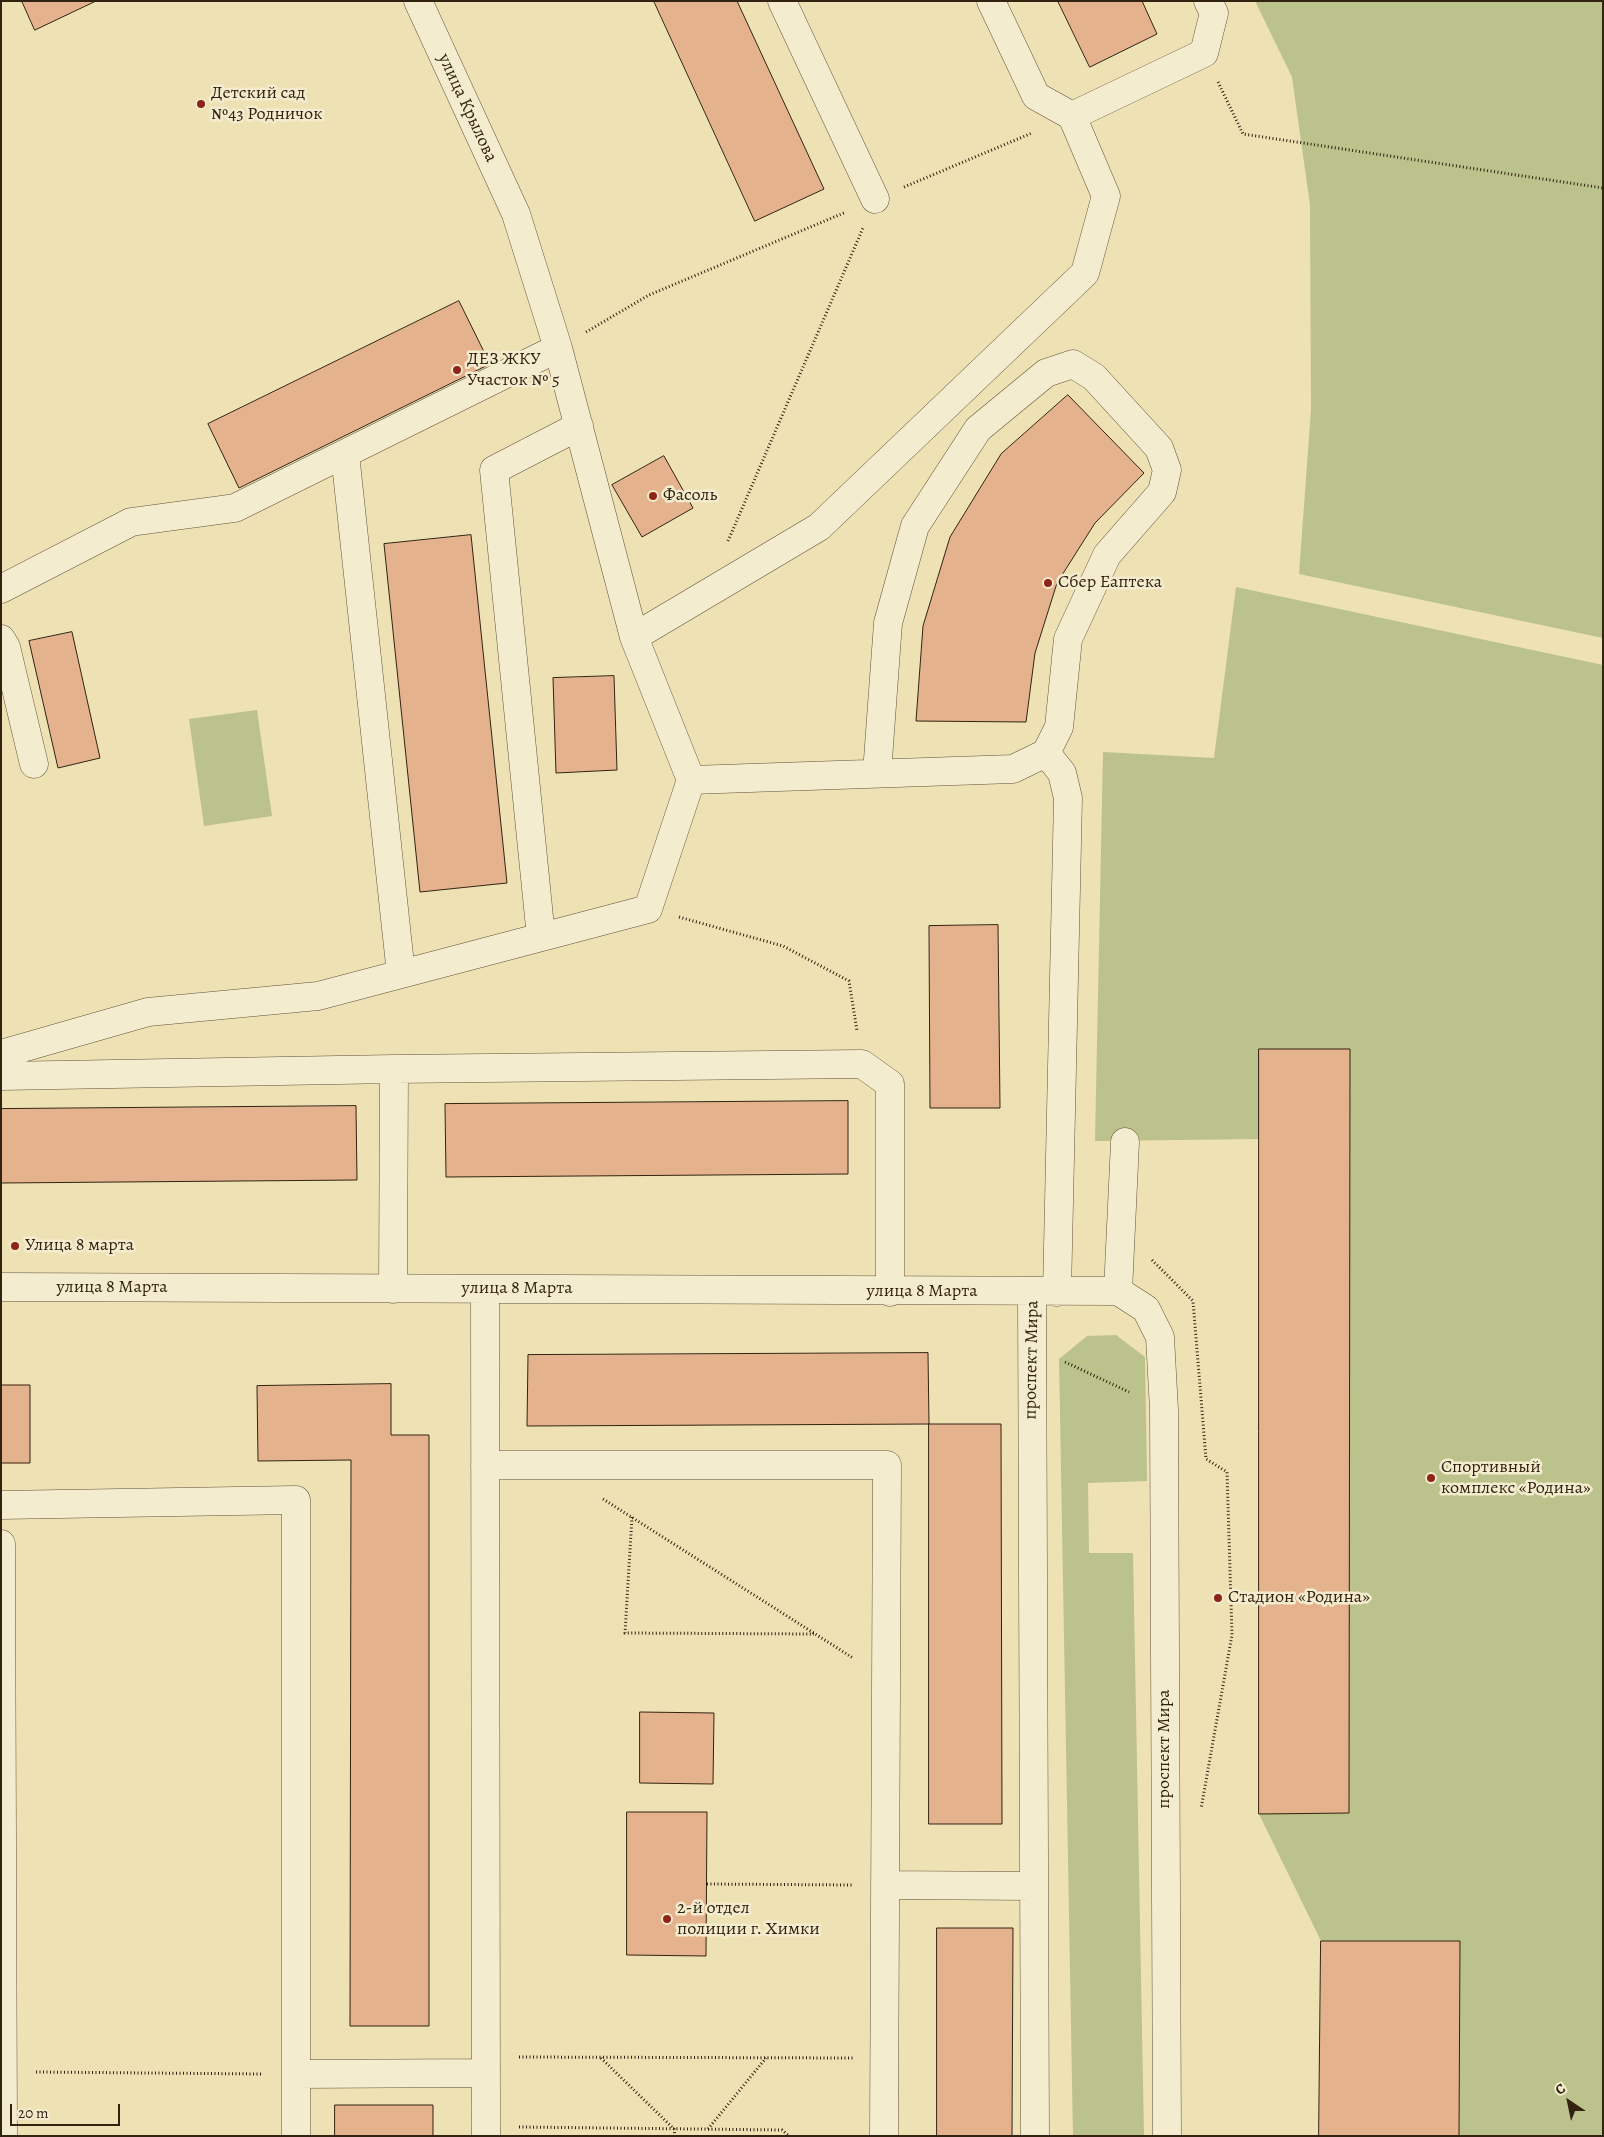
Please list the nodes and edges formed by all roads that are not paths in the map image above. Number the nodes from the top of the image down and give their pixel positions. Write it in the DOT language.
graph roads {
  1 [pos="418,1"];
  2 [pos="782,1"];
  3 [pos="991,1"];
  4 [pos="1208,1"];
  5 [pos="1072,116"];
  6 [pos="875,200"];
  7 [pos="558,348"];
  8 [pos="579,426"];
  9 [pos="346,454"];
  10 [pos="1,589"];
  11 [pos="634,637"];
  12 [pos="1,639"];
  13 [pos="1046,754"];
  14 [pos="34,764"];
  15 [pos="877,773"];
  16 [pos="691,780"];
  17 [pos="541,938"];
  18 [pos="401,974"];
  19 [pos="1,1054"];
  20 [pos="394,1069"];
  21 [pos="1,1076"];
  22 [pos="1124,1142"];
  23 [pos="1,1287"];
  24 [pos="393,1289"];
  25 [pos="485,1289"];
  26 [pos="1118,1291"];
  27 [pos="890,1292"];
  28 [pos="1044,1292"];
  29 [pos="485,1465"];
  30 [pos="1,1505"];
  31 [pos="1,1544"];
  32 [pos="885,1885"];
  33 [pos="1033,1886"];
  34 [pos="486,2065"];
  35 [pos="2,2072"];
  36 [pos="296,2074"];
  37 [pos="486,2131"];
  38 [pos="3,2136"];
  39 [pos="296,2136"];
  40 [pos="884,2136"];
  41 [pos="1035,2136"];
  42 [pos="1167,2136"];
  1 -- 7 [label="street, улица Крылова"];
  2 -- 6 [label="street"];
  3 -- 5 [label="street"];
  4 -- 5 [label="street"];
  5 -- 11 [label="street"];
  7 -- 8 [label="street, улица Крылова"];
  7 -- 9 [label="street"];
  8 -- 11 [label="street, улица Крылова"];
  8 -- 17 [label="street"];
  9 -- 10 [label="street"];
  9 -- 18 [label="street"];
  11 -- 16 [label="street, улица Крылова"];
  12 -- 14 [label="street"];
  13 -- 15 [label="street"];
  13 -- 15 [label="street"];
  13 -- 28 [label="street"];
  15 -- 16 [label="street"];
  16 -- 17 [label="street"];
  17 -- 18 [label="street"];
  18 -- 19 [label="street"];
  20 -- 21 [label="street"];
  20 -- 24 [label="street"];
  20 -- 27 [label="street"];
  22 -- 26 [label="street"];
  23 -- 24 [label="street, улица 8 Марта"];
  24 -- 25 [label="street, улица 8 Марта"];
  25 -- 27 [label="street, улица 8 Марта"];
  25 -- 29 [label="street"];
  26 -- 28 [label="street, проспект Мира"];
  26 -- 42 [label="street, проспект Мира"];
  27 -- 28 [label="street, улица 8 Марта"];
  28 -- 33 [label="street, проспект Мира"];
  29 -- 32 [label="street"];
  29 -- 34 [label="street"];
  30 -- 36 [label="street"];
  31 -- 35 [label="street"];
  32 -- 33 [label="street"];
  32 -- 40 [label="street"];
  33 -- 41 [label="street, проспект Мира"];
  34 -- 36 [label="street"];
  34 -- 37 [label="street"];
  35 -- 38 [label="street"];
  36 -- 39 [label="street"];
}
